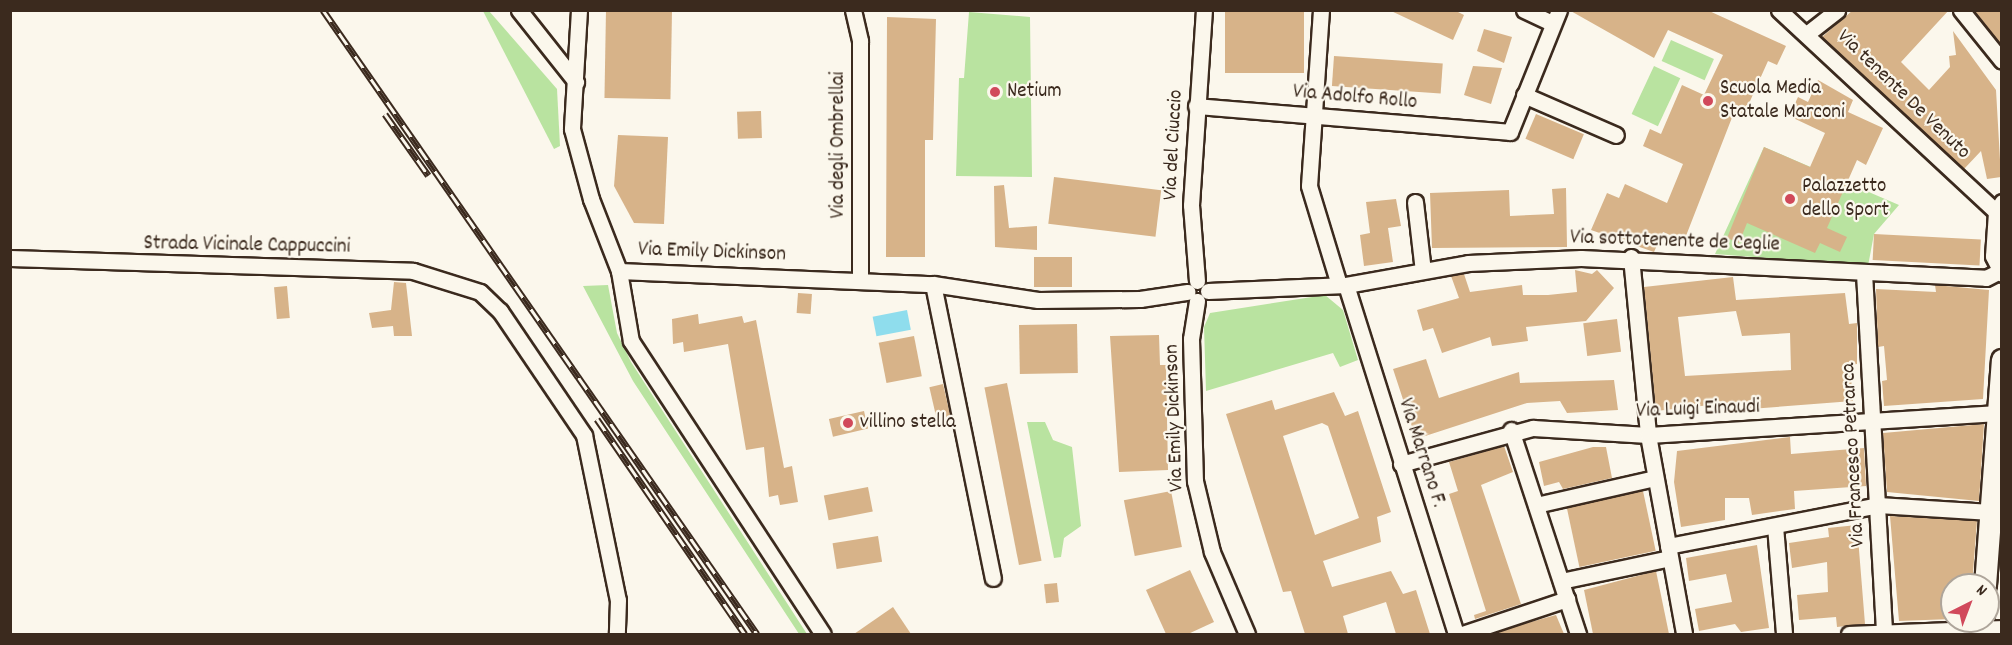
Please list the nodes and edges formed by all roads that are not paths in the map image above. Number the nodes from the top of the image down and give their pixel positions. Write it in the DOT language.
graph roads {
  1 [pos="519,10"];
  2 [pos="579,10"];
  3 [pos="853,10"];
  4 [pos="1204,10"];
  5 [pos="1321,10"];
  6 [pos="1524,10"];
  7 [pos="1779,10"];
  8 [pos="1837,10"];
  9 [pos="1960,10"];
  10 [pos="1555,17"];
  11 [pos="1808,33"];
  12 [pos="2001,61"];
  13 [pos="576,82"];
  14 [pos="1524,95"];
  15 [pos="1196,106"];
  16 [pos="1312,116"];
  17 [pos="1616,135"];
  18 [pos="1415,202"];
  19 [pos="1998,207"];
  20 [pos="1631,256"];
  21 [pos="10,258"];
  22 [pos="619,271"];
  23 [pos="1423,271"];
  24 [pos="1864,273"];
  25 [pos="2000,273"];
  26 [pos="860,280"];
  27 [pos="933,284"];
  28 [pos="1342,285"];
  29 [pos="1197,291"];
  30 [pos="2001,360"];
  31 [pos="2000,414"];
  32 [pos="1874,422"];
  33 [pos="1511,430"];
  34 [pos="1648,435"];
  35 [pos="1401,464"];
  36 [pos="1655,478"];
  37 [pos="1536,505"];
  38 [pos="1878,505"];
  39 [pos="1991,512"];
  40 [pos="1775,526"];
  41 [pos="1669,552"];
  42 [pos="1986,573"];
  43 [pos="993,578"];
  44 [pos="1561,581"];
  45 [pos="1567,599"];
  46 [pos="1940,630"];
  47 [pos="1884,633"];
  48 [pos="617,634"];
  49 [pos="823,634"];
  50 [pos="1246,634"];
  51 [pos="1456,634"];
  52 [pos="1462,634"];
  53 [pos="1578,634"];
  54 [pos="1684,634"];
  55 [pos="1784,634"];
  56 [pos="1848,634"];
  1 -- 13 [label="street"];
  2 -- 13 [label="street"];
  3 -- 26 [label="street, Via degli Ombrellai"];
  4 -- 15 [label="street, Via del Ciuccio"];
  5 -- 16 [label="street, Via Marrano F."];
  6 -- 10 [label="street"];
  7 -- 11 [label="street, Via tenente De Venuto"];
  8 -- 11 [label="street"];
  9 -- 12 [label="street"];
  10 -- 14 [label="street"];
  11 -- 19 [label="street, Via tenente De Venuto"];
  13 -- 22 [label="street"];
  14 -- 16 [label="street, Via Adolfo Rollo"];
  14 -- 17 [label="street"];
  15 -- 16 [label="street, Via Adolfo Rollo"];
  15 -- 29 [label="street, Via del Ciuccio"];
  16 -- 28 [label="street, Via Marrano F."];
  18 -- 23 [label="street"];
  19 -- 25 [label="street"];
  20 -- 23 [label="street, Via sottotenente de Ceglie"];
  20 -- 24 [label="street, Via sottotenente de Ceglie"];
  20 -- 34 [label="street"];
  21 -- 48 [label="street, Strada Vicinale Cappuccini"];
  22 -- 26 [label="street, Via Emily Dickinson"];
  22 -- 49 [label="street, Via Emily Dickinson"];
  23 -- 28 [label="street, Via sottotenente de Ceglie"];
  24 -- 25 [label="street, Via sottotenente de Ceglie"];
  24 -- 32 [label="street, Via Francesco Petrarca"];
  26 -- 27 [label="street, Via Emily Dickinson"];
  27 -- 29 [label="street, Via Emily Dickinson"];
  27 -- 43 [label="street"];
  28 -- 29 [label="street, Via sottotenente de Ceglie"];
  28 -- 35 [label="street, Via Marrano F."];
  29 -- 50 [label="street, Via Emily Dickinson"];
  30 -- 31 [label="street"];
  31 -- 32 [label="street, Via Luigi Einaudi"];
  31 -- 39 [label="street"];
  32 -- 34 [label="street, Via Luigi Einaudi"];
  32 -- 38 [label="street, Via Francesco Petrarca"];
  33 -- 34 [label="street, Via Luigi Einaudi"];
  33 -- 35 [label="street, Via Luigi Einaudi"];
  33 -- 37 [label="street"];
  34 -- 36 [label="street"];
  35 -- 51 [label="street, Via Marrano F."];
  36 -- 37 [label="street"];
  36 -- 41 [label="street"];
  37 -- 44 [label="street"];
  38 -- 39 [label="street"];
  38 -- 40 [label="street"];
  38 -- 47 [label="street, Via Francesco Petrarca"];
  39 -- 42 [label="street"];
  40 -- 41 [label="street"];
  40 -- 55 [label="street"];
  41 -- 44 [label="street"];
  41 -- 54 [label="street"];
  44 -- 45 [label="street"];
  45 -- 52 [label="street"];
  45 -- 53 [label="street"];
  46 -- 47 [label="street"];
  47 -- 56 [label="street"];
}
